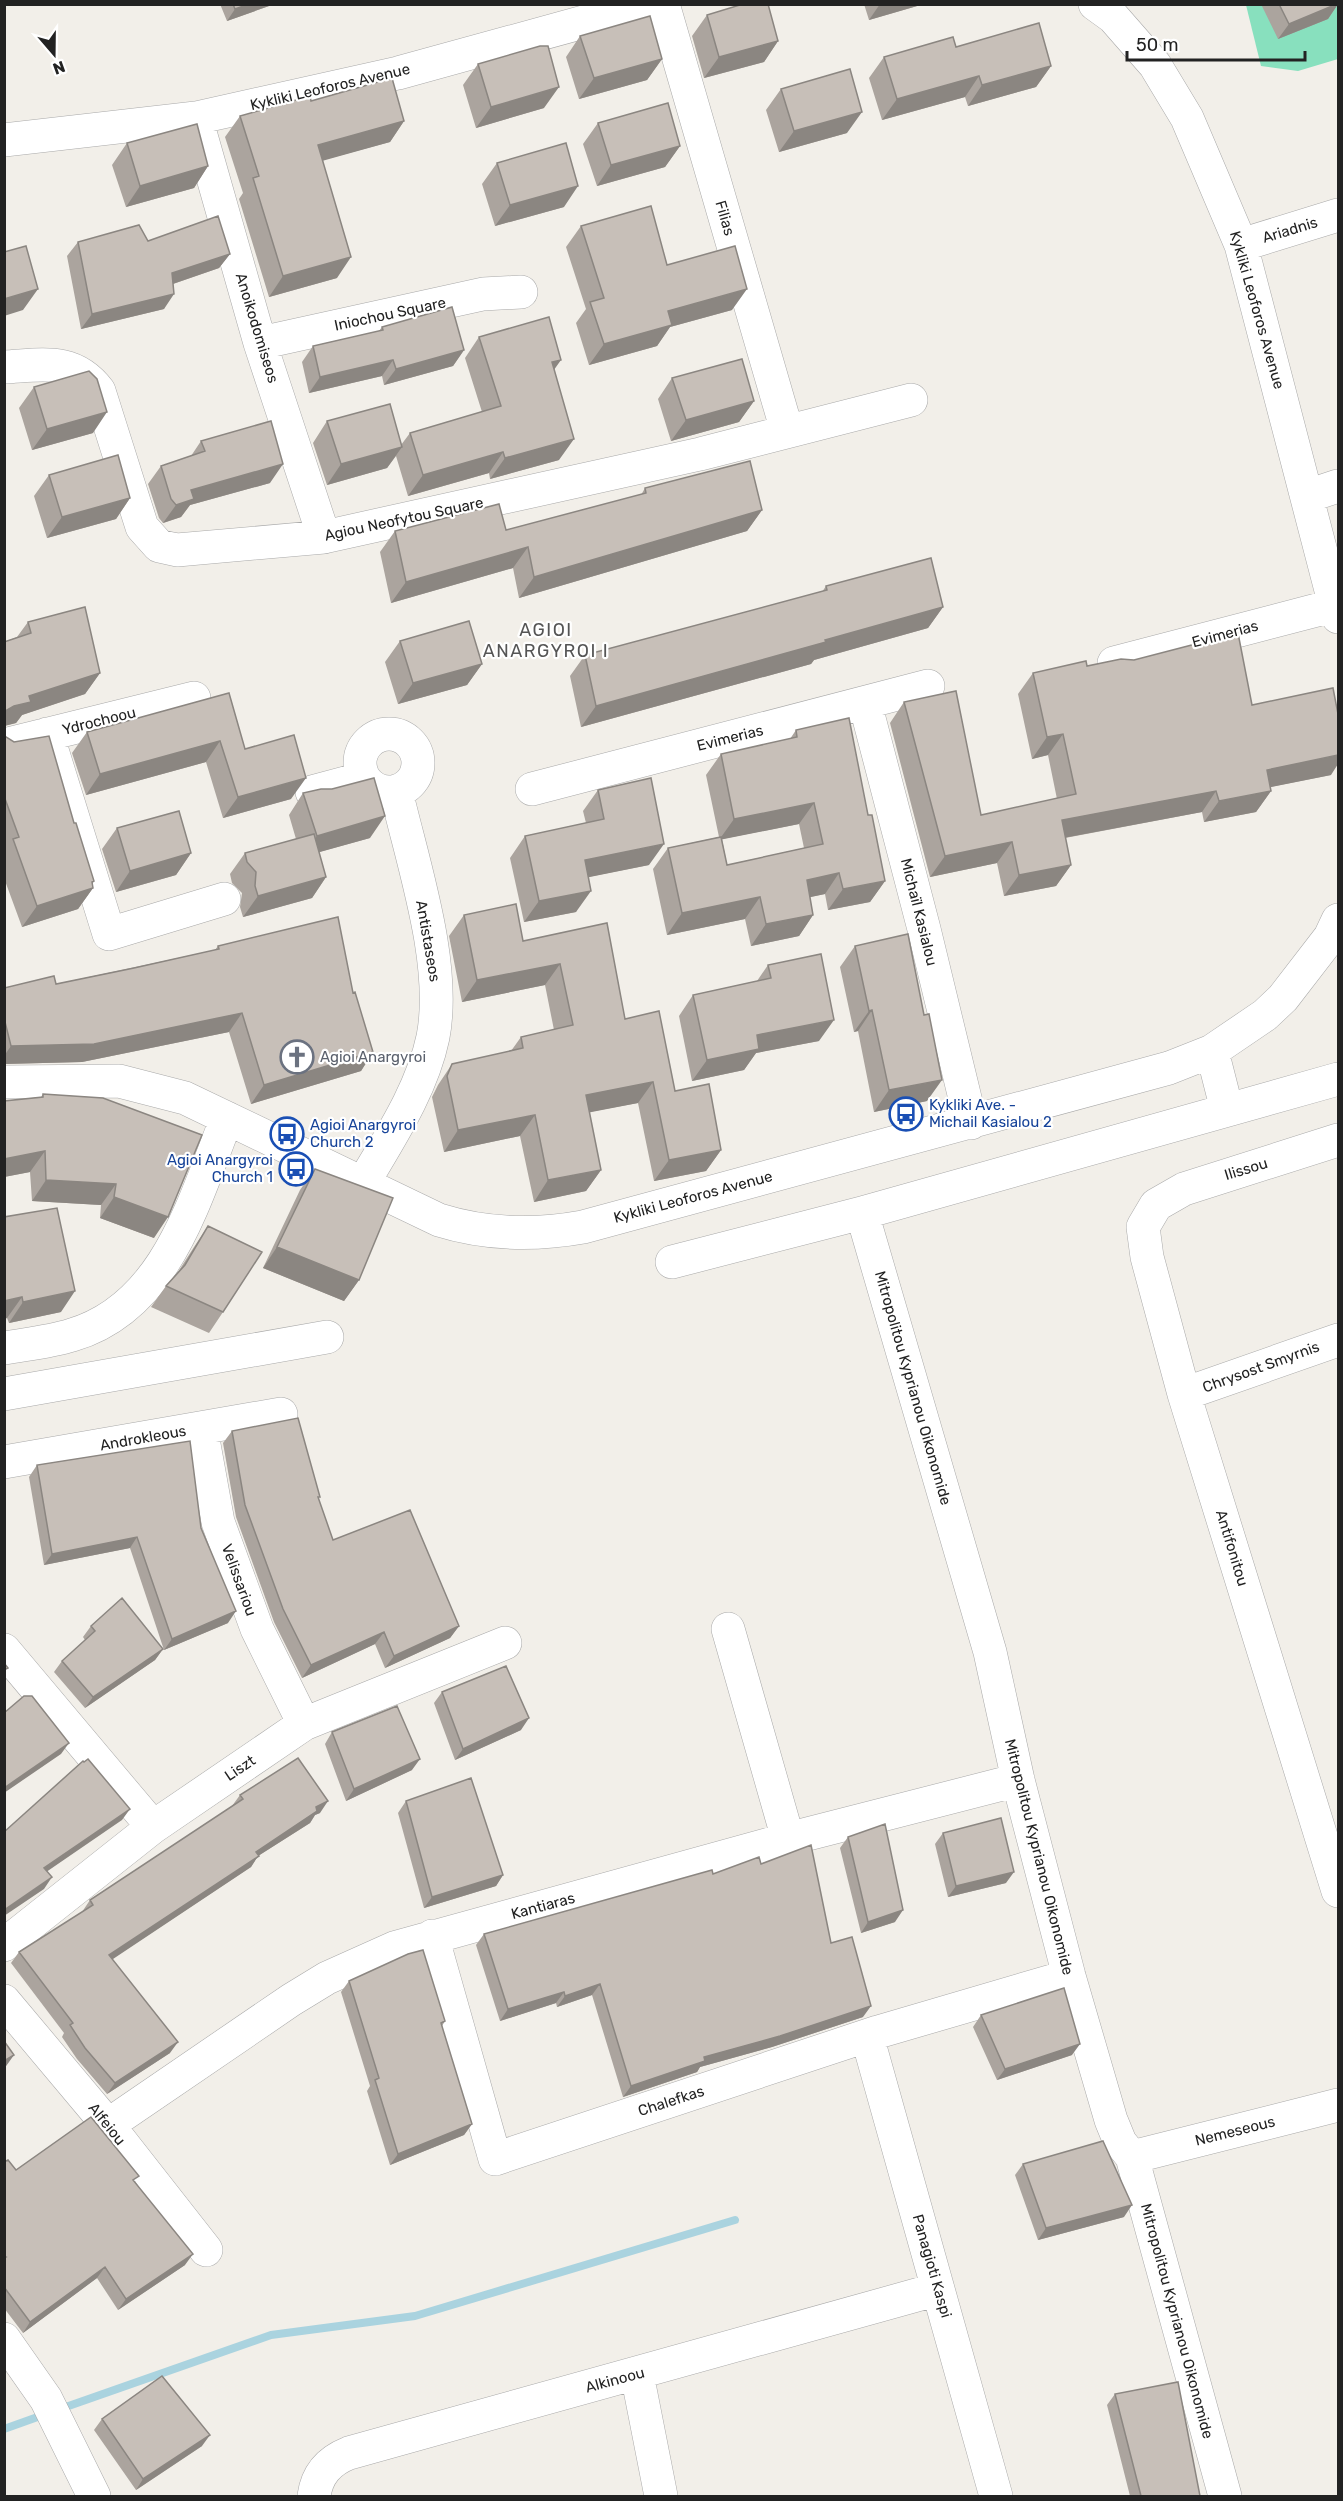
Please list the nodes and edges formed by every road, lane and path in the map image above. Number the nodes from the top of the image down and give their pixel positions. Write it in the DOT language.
graph roads {
  1 [pos="649,4"];
  2 [pos="663,4"];
  3 [pos="1095,4"];
  4 [pos="196,117"];
  5 [pos="4,141"];
  6 [pos="1338,215"];
  7 [pos="1241,245"];
  8 [pos="521,292"];
  9 [pos="260,343"];
  10 [pos="4,367"];
  11 [pos="911,400"];
  12 [pos="787,431"];
  13 [pos="1338,486"];
  14 [pos="1308,496"];
  15 [pos="324,537"];
  16 [pos="1337,611"];
  17 [pos="1114,663"];
  18 [pos="928,686"];
  19 [pos="194,698"];
  20 [pos="865,703"];
  21 [pos="47,734"];
  22 [pos="4,745"];
  23 [pos="364,778"];
  24 [pos="532,789"];
  25 [pos="396,791"];
  26 [pos="312,792"];
  27 [pos="224,899"];
  28 [pos="1338,920"];
  29 [pos="1212,1051"];
  30 [pos="1338,1079"];
  31 [pos="4,1082"];
  32 [pos="1227,1110"];
  33 [pos="227,1118"];
  34 [pos="971,1123"];
  35 [pos="1338,1140"];
  36 [pos="362,1185"];
  37 [pos="1155,1204"];
  38 [pos="862,1213"];
  39 [pos="672,1262"];
  40 [pos="327,1337"];
  41 [pos="1338,1340"];
  42 [pos="4,1348"];
  43 [pos="4,1394"];
  44 [pos="1184,1394"];
  45 [pos="281,1414"];
  46 [pos="201,1428"];
  47 [pos="4,1462"];
  48 [pos="728,1629"];
  49 [pos="505,1643"];
  50 [pos="4,1650"];
  51 [pos="304,1724"];
  52 [pos="1018,1780"];
  53 [pos="153,1827"];
  54 [pos="788,1839"];
  55 [pos="1338,1891"];
  56 [pos="432,1936"];
  57 [pos="4,1945"];
  58 [pos="1069,1976"];
  59 [pos="4,2001"];
  60 [pos="867,2036"];
  61 [pos="1338,2104"];
  62 [pos="108,2126"];
  63 [pos="1131,2157"];
  64 [pos="206,2250"];
  65 [pos="938,2289"];
  66 [pos="4,2339"];
  67 [pos="637,2374"];
  68 [pos="94,2496"];
  69 [pos="314,2496"];
  70 [pos="661,2496"];
  71 [pos="996,2496"];
  72 [pos="1225,2496"];
  1 -- 4 [label="street, Kykliki Leoforos Avenue"];
  2 -- 12 [label="street, Filias"];
  3 -- 7 [label="street, Kykliki Leoforos Avenue"];
  4 -- 5 [label="street, Kykliki Leoforos Avenue"];
  4 -- 9 [label="street, Anoikodomiseos"];
  6 -- 7 [label="street, Ariadnis"];
  7 -- 14 [label="street, Kykliki Leoforos Avenue"];
  8 -- 9 [label="street, Iniochou Square"];
  9 -- 15 [label="street, Anoikodomiseos"];
  10 -- 15 [label="street, Agiou Neofytou Square"];
  11 -- 12 [label="street, Agiou Neofytou Square"];
  12 -- 15 [label="street, Agiou Neofytou Square"];
  13 -- 14 [label="street"];
  14 -- 16 [label="street, Kykliki Leoforos Avenue"];
  16 -- 17 [label="street, Evimerias"];
  18 -- 20 [label="street, Evimerias"];
  19 -- 21 [label="street, Ydrochoou"];
  20 -- 24 [label="street, Evimerias"];
  20 -- 34 [label="street, Michaïl Kasialou"];
  21 -- 22 [label="street, Ydrochoou"];
  21 -- 27 [label="street"];
  23 -- 25 [label="street"];
  23 -- 25 [label="street"];
  23 -- 26 [label="street"];
  25 -- 36 [label="street, Antistaseos"];
  28 -- 29 [label="street, Kykliki Leoforos Avenue"];
  29 -- 32 [label="street"];
  29 -- 34 [label="street, Kykliki Leoforos Avenue"];
  30 -- 32 [label="street"];
  31 -- 33 [label="street, Kykliki Leoforos Avenue"];
  32 -- 38 [label="street"];
  33 -- 36 [label="street, Kykliki Leoforos Avenue"];
  33 -- 42 [label="street"];
  34 -- 36 [label="street, Kykliki Leoforos Avenue"];
  35 -- 37 [label="street, Ilissou"];
  37 -- 44 [label="street, Antifonitou"];
  38 -- 39 [label="street"];
  38 -- 52 [label="street, Mitropolitou Kyprianou Oikonomide"];
  40 -- 43 [label="street"];
  41 -- 44 [label="street, Chrysost Smyrnis"];
  44 -- 55 [label="street, Antifonitou"];
  45 -- 46 [label="street, Androkleous"];
  46 -- 47 [label="street, Androkleous"];
  46 -- 51 [label="street, Velissariou"];
  48 -- 54 [label="street"];
  49 -- 51 [label="street, Liszt"];
  50 -- 53 [label="street"];
  51 -- 53 [label="street, Liszt"];
  52 -- 54 [label="street, Kantiaras"];
  52 -- 58 [label="street, Mitropolitou Kyprianou Oikonomide"];
  53 -- 57 [label="street, Liszt"];
  54 -- 56 [label="street, Kantiaras"];
  56 -- 60 [label="street, Chalefkas"];
  56 -- 62 [label="street, Kantiaras"];
  58 -- 60 [label="street, Chalefkas"];
  58 -- 63 [label="street, Mitropolitou Kyprianou Oikonomide"];
  59 -- 62 [label="street, Alfeiou"];
  60 -- 65 [label="street, Panagioti Kaspi"];
  61 -- 63 [label="street, Nemeseous"];
  62 -- 64 [label="street, Alfeiou"];
  63 -- 72 [label="street, Mitropolitou Kyprianou Oikonomide"];
  65 -- 67 [label="street, Alkinoou"];
  65 -- 71 [label="street, Panagioti Kaspi"];
  66 -- 68 [label="street"];
  67 -- 69 [label="street, Alkinoou"];
  67 -- 70 [label="street"];
}
